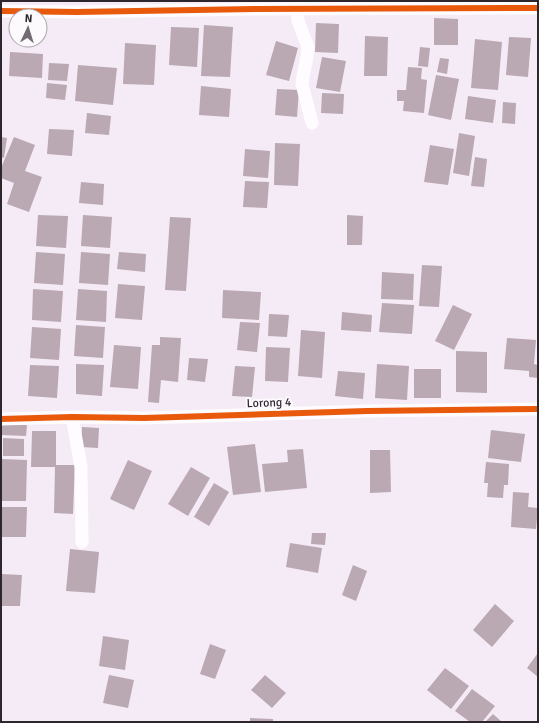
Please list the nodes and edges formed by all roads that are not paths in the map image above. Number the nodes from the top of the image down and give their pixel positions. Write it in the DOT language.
graph roads {
  1 [pos="538,8"];
  2 [pos="297,9"];
  3 [pos="1,12"];
  4 [pos="312,123"];
  5 [pos="538,409"];
  6 [pos="72,417"];
  7 [pos="1,419"];
  8 [pos="82,542"];
  1 -- 2 [label="street"];
  2 -- 3 [label="street"];
  2 -- 4 [label="street"];
  5 -- 6 [label="street, Lorong 4"];
  6 -- 7 [label="street, Lorong 4"];
  6 -- 8 [label="street"];
}
